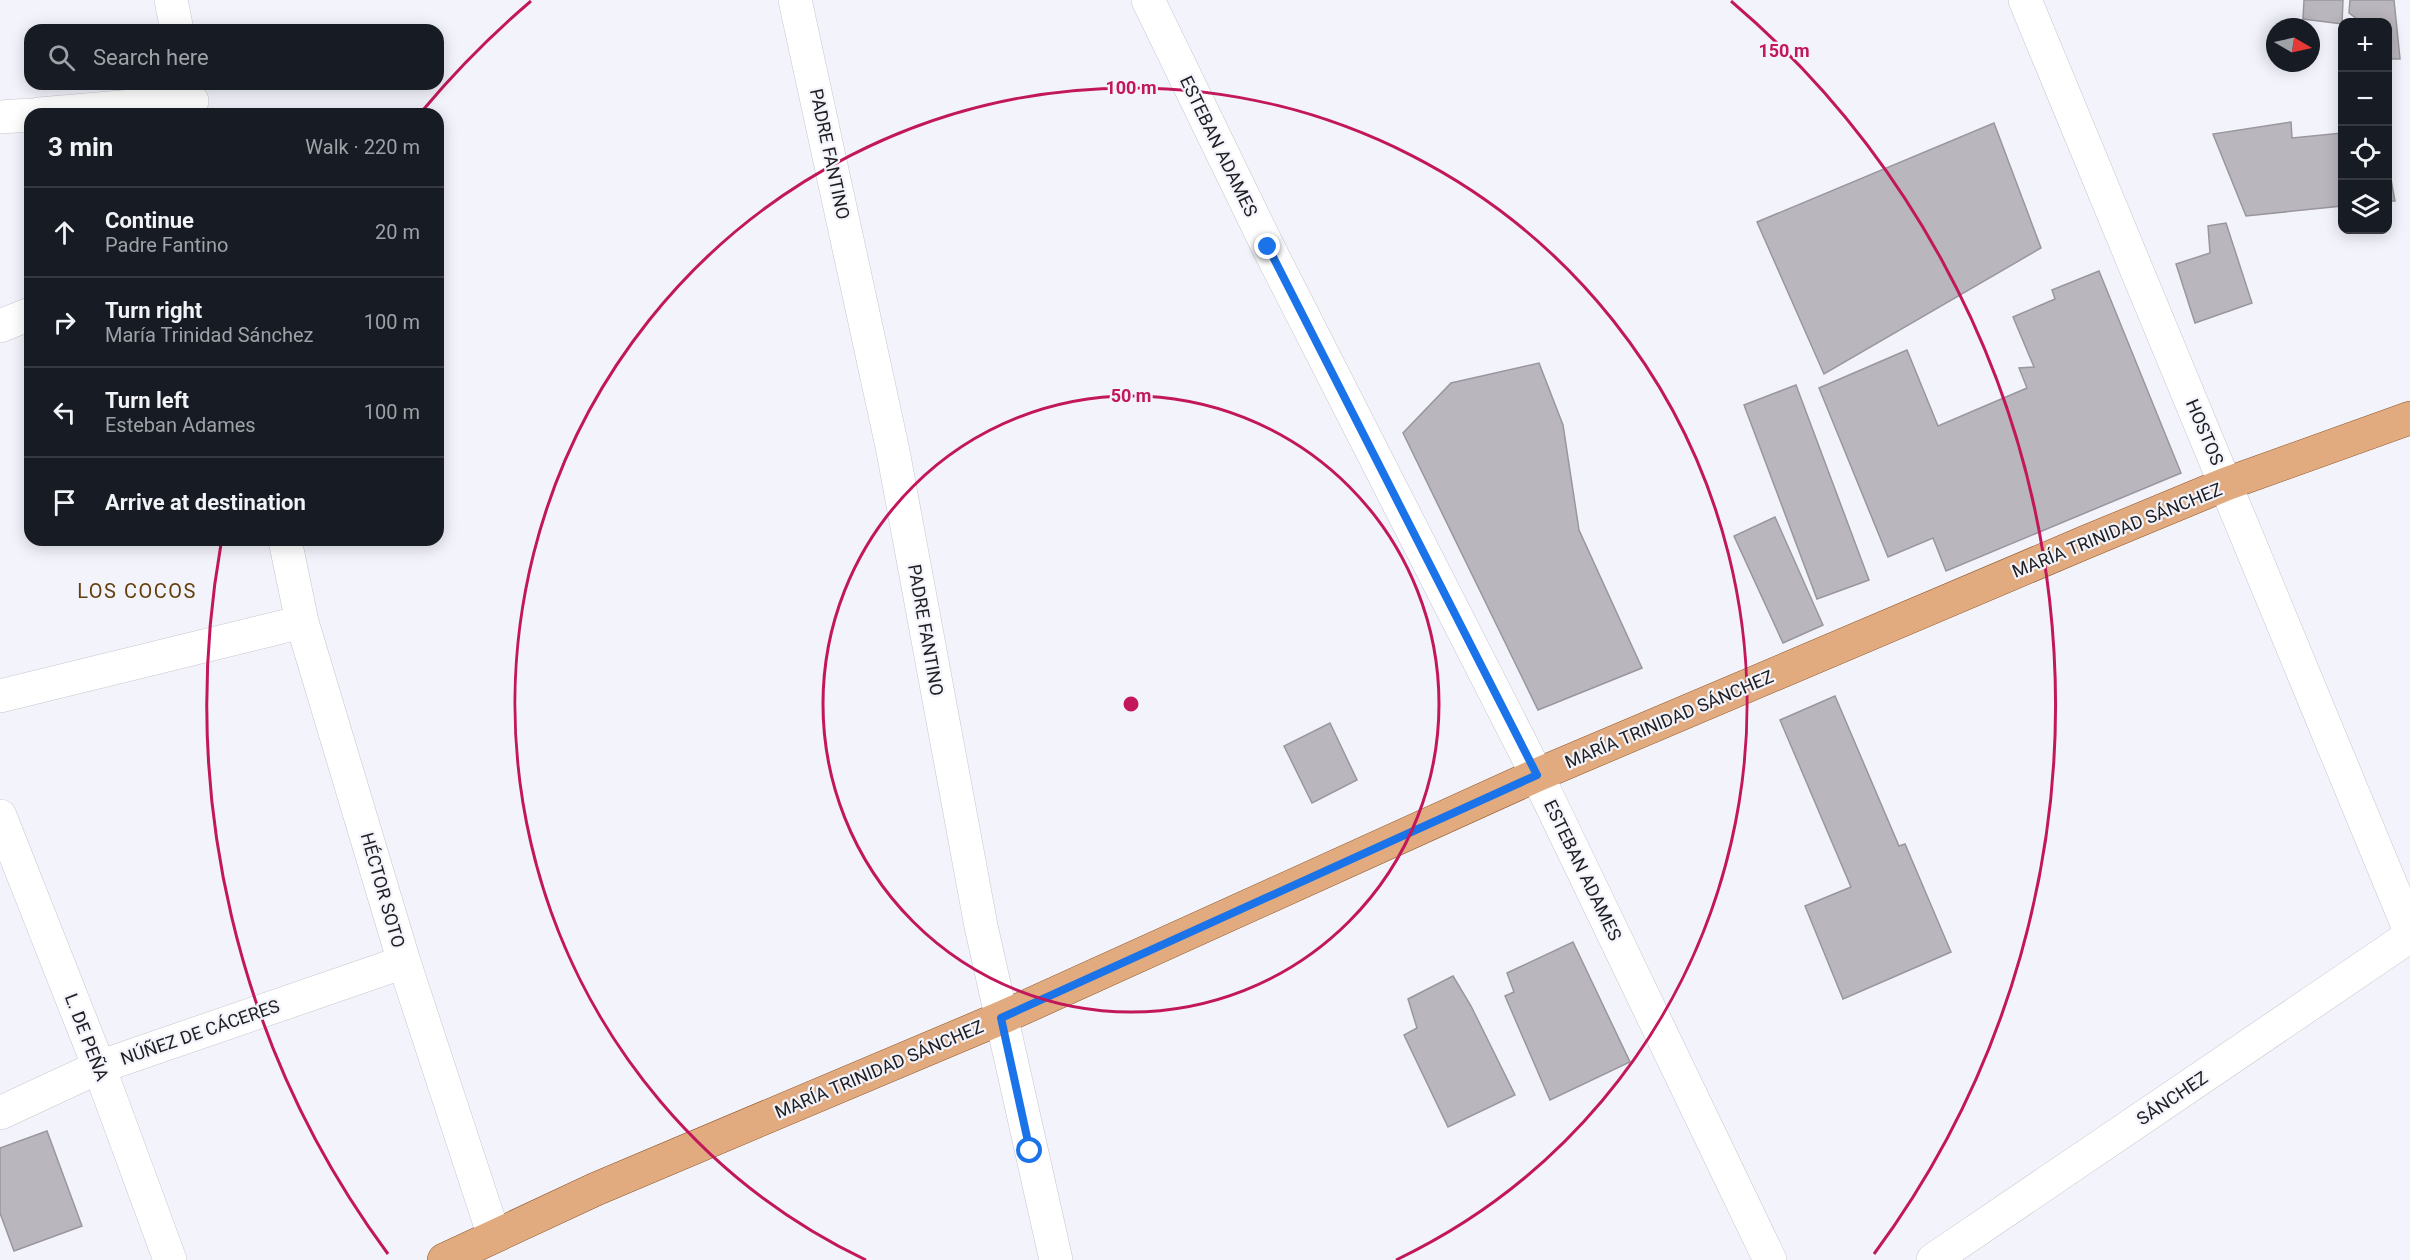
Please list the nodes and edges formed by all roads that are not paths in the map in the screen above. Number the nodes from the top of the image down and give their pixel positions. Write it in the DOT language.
graph roads {
  1 [pos="171,0"];
  2 [pos="795,0"];
  3 [pos="1148,0"];
  4 [pos="2025,0"];
  5 [pos="176,24"];
  6 [pos="192,100"];
  7 [pos="105,108"];
  8 [pos="24,115"];
  9 [pos="0,117"];
  10 [pos="24,316"];
  11 [pos="0,326"];
  12 [pos="2410,418"];
  13 [pos="2226,484"];
  14 [pos="286,546"];
  15 [pos="302,622"];
  16 [pos="0,696"];
  17 [pos="1537,775"];
  18 [pos="0,816"];
  19 [pos="2410,931"];
  20 [pos="2410,936"];
  21 [pos="404,962"];
  22 [pos="1001,1018"];
  23 [pos="99,1067"];
  24 [pos="0,1113"];
  25 [pos="494,1236"];
  26 [pos="170,1260"];
  27 [pos="444,1260"];
  28 [pos="1056,1260"];
  29 [pos="1770,1260"];
  30 [pos="1933,1260"];
  1 -- 5 [label="street"];
  2 -- 22 [label="street, PADRE FANTINO"];
  3 -- 17 [label="street, ESTEBAN ADAMES"];
  4 -- 13 [label="street, HOSTOS"];
  6 -- 7 [label="street"];
  8 -- 9 [label="street"];
  10 -- 11 [label="street"];
  12 -- 13 [label="main road, MARÍA TRINIDAD SÁNCHEZ"];
  13 -- 17 [label="main road, MARÍA TRINIDAD SÁNCHEZ"];
  13 -- 19 [label="street, HOSTOS"];
  14 -- 15 [label="street, HÉCTOR SOTO"];
  15 -- 16 [label="street"];
  15 -- 21 [label="street, HÉCTOR SOTO"];
  17 -- 22 [label="main road, MARÍA TRINIDAD SÁNCHEZ"];
  17 -- 29 [label="street, ESTEBAN ADAMES"];
  18 -- 23 [label="street, L. DE PEÑA"];
  20 -- 30 [label="street, SÁNCHEZ"];
  21 -- 23 [label="street, NÚÑEZ DE CÁCERES"];
  21 -- 25 [label="street, HÉCTOR SOTO"];
  22 -- 25 [label="main road, MARÍA TRINIDAD SÁNCHEZ"];
  22 -- 28 [label="street, PADRE FANTINO"];
  23 -- 24 [label="street, NÚÑEZ DE CÁCERES"];
  23 -- 26 [label="street, L. DE PEÑA"];
  25 -- 27 [label="main road, MARÍA TRINIDAD SÁNCHEZ"];
}
